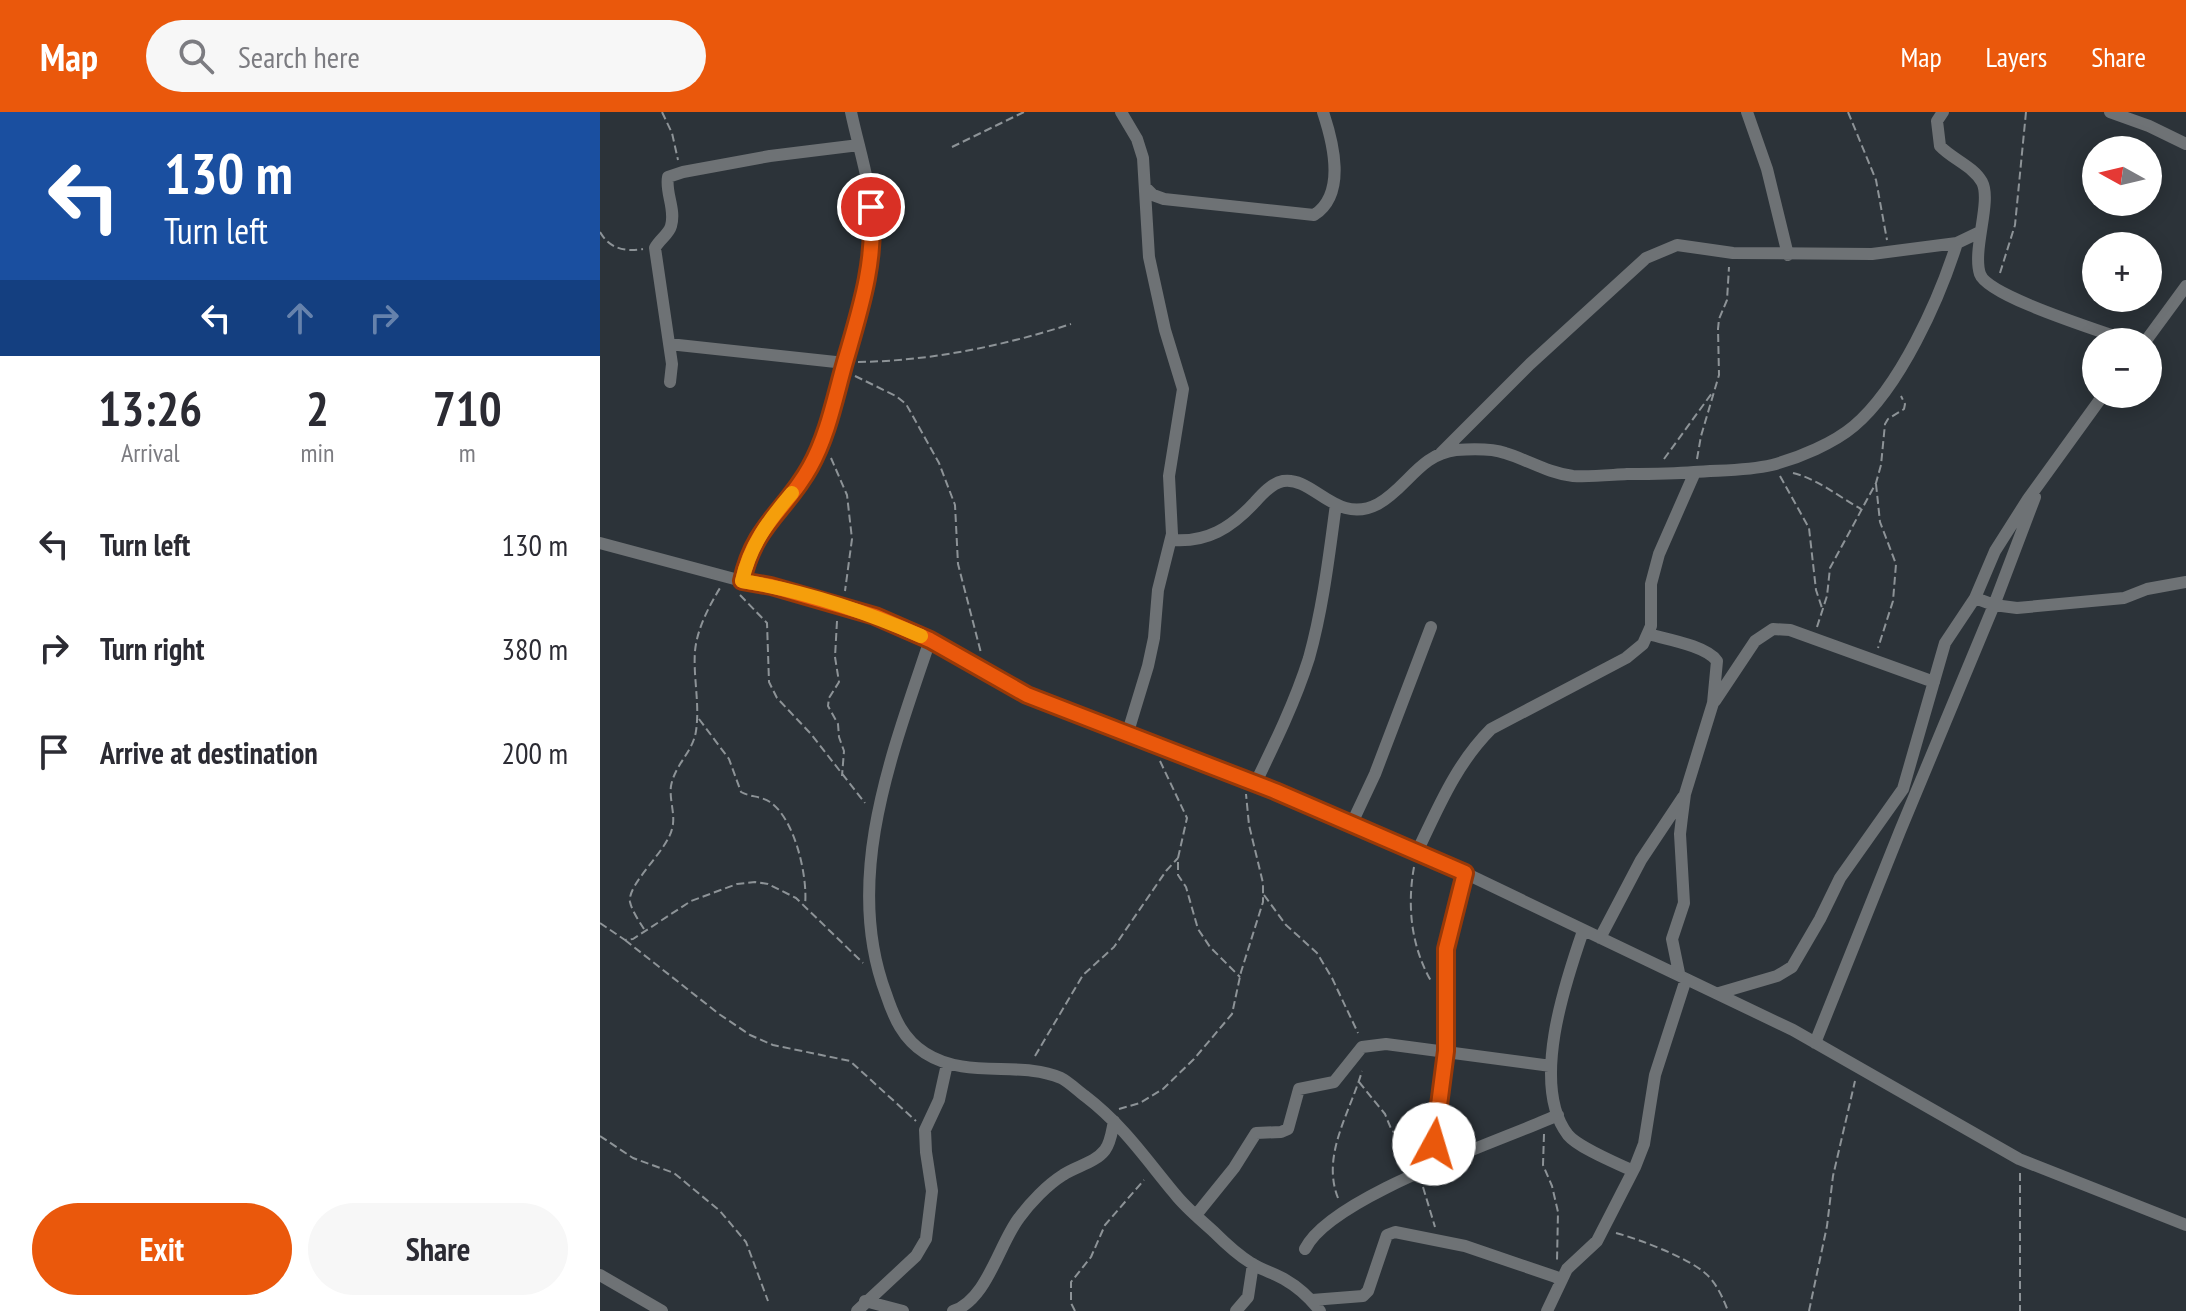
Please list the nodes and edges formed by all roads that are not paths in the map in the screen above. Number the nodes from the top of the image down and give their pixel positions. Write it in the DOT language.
graph roads {
  1 [pos="851,112"];
  2 [pos="1121,112"];
  3 [pos="1323,112"];
  4 [pos="1747,112"];
  5 [pos="1926,112"];
  6 [pos="2110,112"];
  7 [pos="1940,116"];
  8 [pos="2186,144"];
  9 [pos="859,145"];
  10 [pos="1146,188"];
  11 [pos="1980,232"];
  12 [pos="1957,243"];
  13 [pos="1788,255"];
  14 [pos="2186,286"];
  15 [pos="2093,328"];
  16 [pos="2155,328"];
  17 [pos="669,344"];
  18 [pos="844,366"];
  19 [pos="670,382"];
  20 [pos="2094,408"];
  21 [pos="1441,453"];
  22 [pos="1695,472"];
  23 [pos="2041,480"];
  24 [pos="1336,504"];
  25 [pos="1171,540"];
  26 [pos="600,543"];
  27 [pos="2186,582"];
  28 [pos="739,586"];
  29 [pos="1975,598"];
  30 [pos="1994,605"];
  31 [pos="1431,627"];
  32 [pos="1648,634"];
  33 [pos="930,640"];
  34 [pos="1934,682"];
  35 [pos="1713,703"];
  36 [pos="1127,735"];
  37 [pos="1249,782"];
  38 [pos="1685,794"];
  39 [pos="1352,823"];
  40 [pos="1417,852"];
  41 [pos="1465,873"];
  42 [pos="1583,931"];
  43 [pos="1600,938"];
  44 [pos="1683,976"];
  45 [pos="1719,993"];
  46 [pos="1815,1043"];
  47 [pos="1446,1051"];
  48 [pos="947,1064"];
  49 [pos="1551,1066"];
  50 [pos="1110,1117"];
  51 [pos="1552,1118"];
  52 [pos="1425,1171"];
  53 [pos="1633,1171"];
  54 [pos="1196,1215"];
  55 [pos="2186,1225"];
  56 [pos="1305,1249"];
  57 [pos="1253,1264"];
  58 [pos="600,1275"];
  59 [pos="1558,1279"];
  60 [pos="861,1306"];
  61 [pos="1316,1306"];
  62 [pos="662,1311"];
  63 [pos="903,1311"];
  64 [pos="953,1311"];
  65 [pos="1236,1311"];
  66 [pos="1547,1311"];
  1 -- 9 [label="street"];
  2 -- 10 [label="street"];
  3 -- 10 [label="street"];
  4 -- 13 [label="street"];
  5 -- 7 [label="street"];
  6 -- 8 [label="street"];
  7 -- 11 [label="street"];
  9 -- 17 [label="street"];
  9 -- 18 [label="street"];
  10 -- 25 [label="street"];
  11 -- 12 [label="street"];
  11 -- 15 [label="street"];
  12 -- 13 [label="street"];
  12 -- 22 [label="street"];
  13 -- 21 [label="street"];
  14 -- 16 [label="street"];
  17 -- 18 [label="street"];
  17 -- 19 [label="street"];
  18 -- 28 [label="street"];
  20 -- 23 [label="street"];
  21 -- 22 [label="street"];
  21 -- 24 [label="street"];
  22 -- 32 [label="street"];
  23 -- 29 [label="street"];
  23 -- 30 [label="street"];
  24 -- 25 [label="street"];
  24 -- 37 [label="street"];
  25 -- 36 [label="street"];
  26 -- 28 [label="street"];
  27 -- 30 [label="street"];
  28 -- 33 [label="street"];
  29 -- 30 [label="street"];
  29 -- 34 [label="street"];
  30 -- 46 [label="street"];
  31 -- 39 [label="street"];
  32 -- 35 [label="street"];
  32 -- 40 [label="street"];
  33 -- 36 [label="street"];
  33 -- 48 [label="street"];
  34 -- 35 [label="street"];
  34 -- 45 [label="street"];
  35 -- 38 [label="street"];
  36 -- 37 [label="street"];
  37 -- 39 [label="street"];
  38 -- 43 [label="street"];
  38 -- 44 [label="street"];
  39 -- 40 [label="street"];
  40 -- 41 [label="street"];
  41 -- 42 [label="street"];
  41 -- 47 [label="street"];
  42 -- 43 [label="street"];
  42 -- 49 [label="street"];
  43 -- 44 [label="street"];
  44 -- 45 [label="street"];
  44 -- 53 [label="street"];
  45 -- 46 [label="street"];
  46 -- 55 [label="street"];
  47 -- 49 [label="street"];
  47 -- 52 [label="street"];
  47 -- 54 [label="street"];
  48 -- 50 [label="street"];
  48 -- 60 [label="street"];
  49 -- 51 [label="street"];
  50 -- 54 [label="street"];
  50 -- 64 [label="street"];
  51 -- 52 [label="street"];
  51 -- 53 [label="street"];
  52 -- 56 [label="street"];
  53 -- 59 [label="street"];
  54 -- 57 [label="street"];
  57 -- 61 [label="street"];
  57 -- 65 [label="street"];
  58 -- 62 [label="street"];
  59 -- 61 [label="street"];
  59 -- 66 [label="street"];
  60 -- 63 [label="street"];
}
